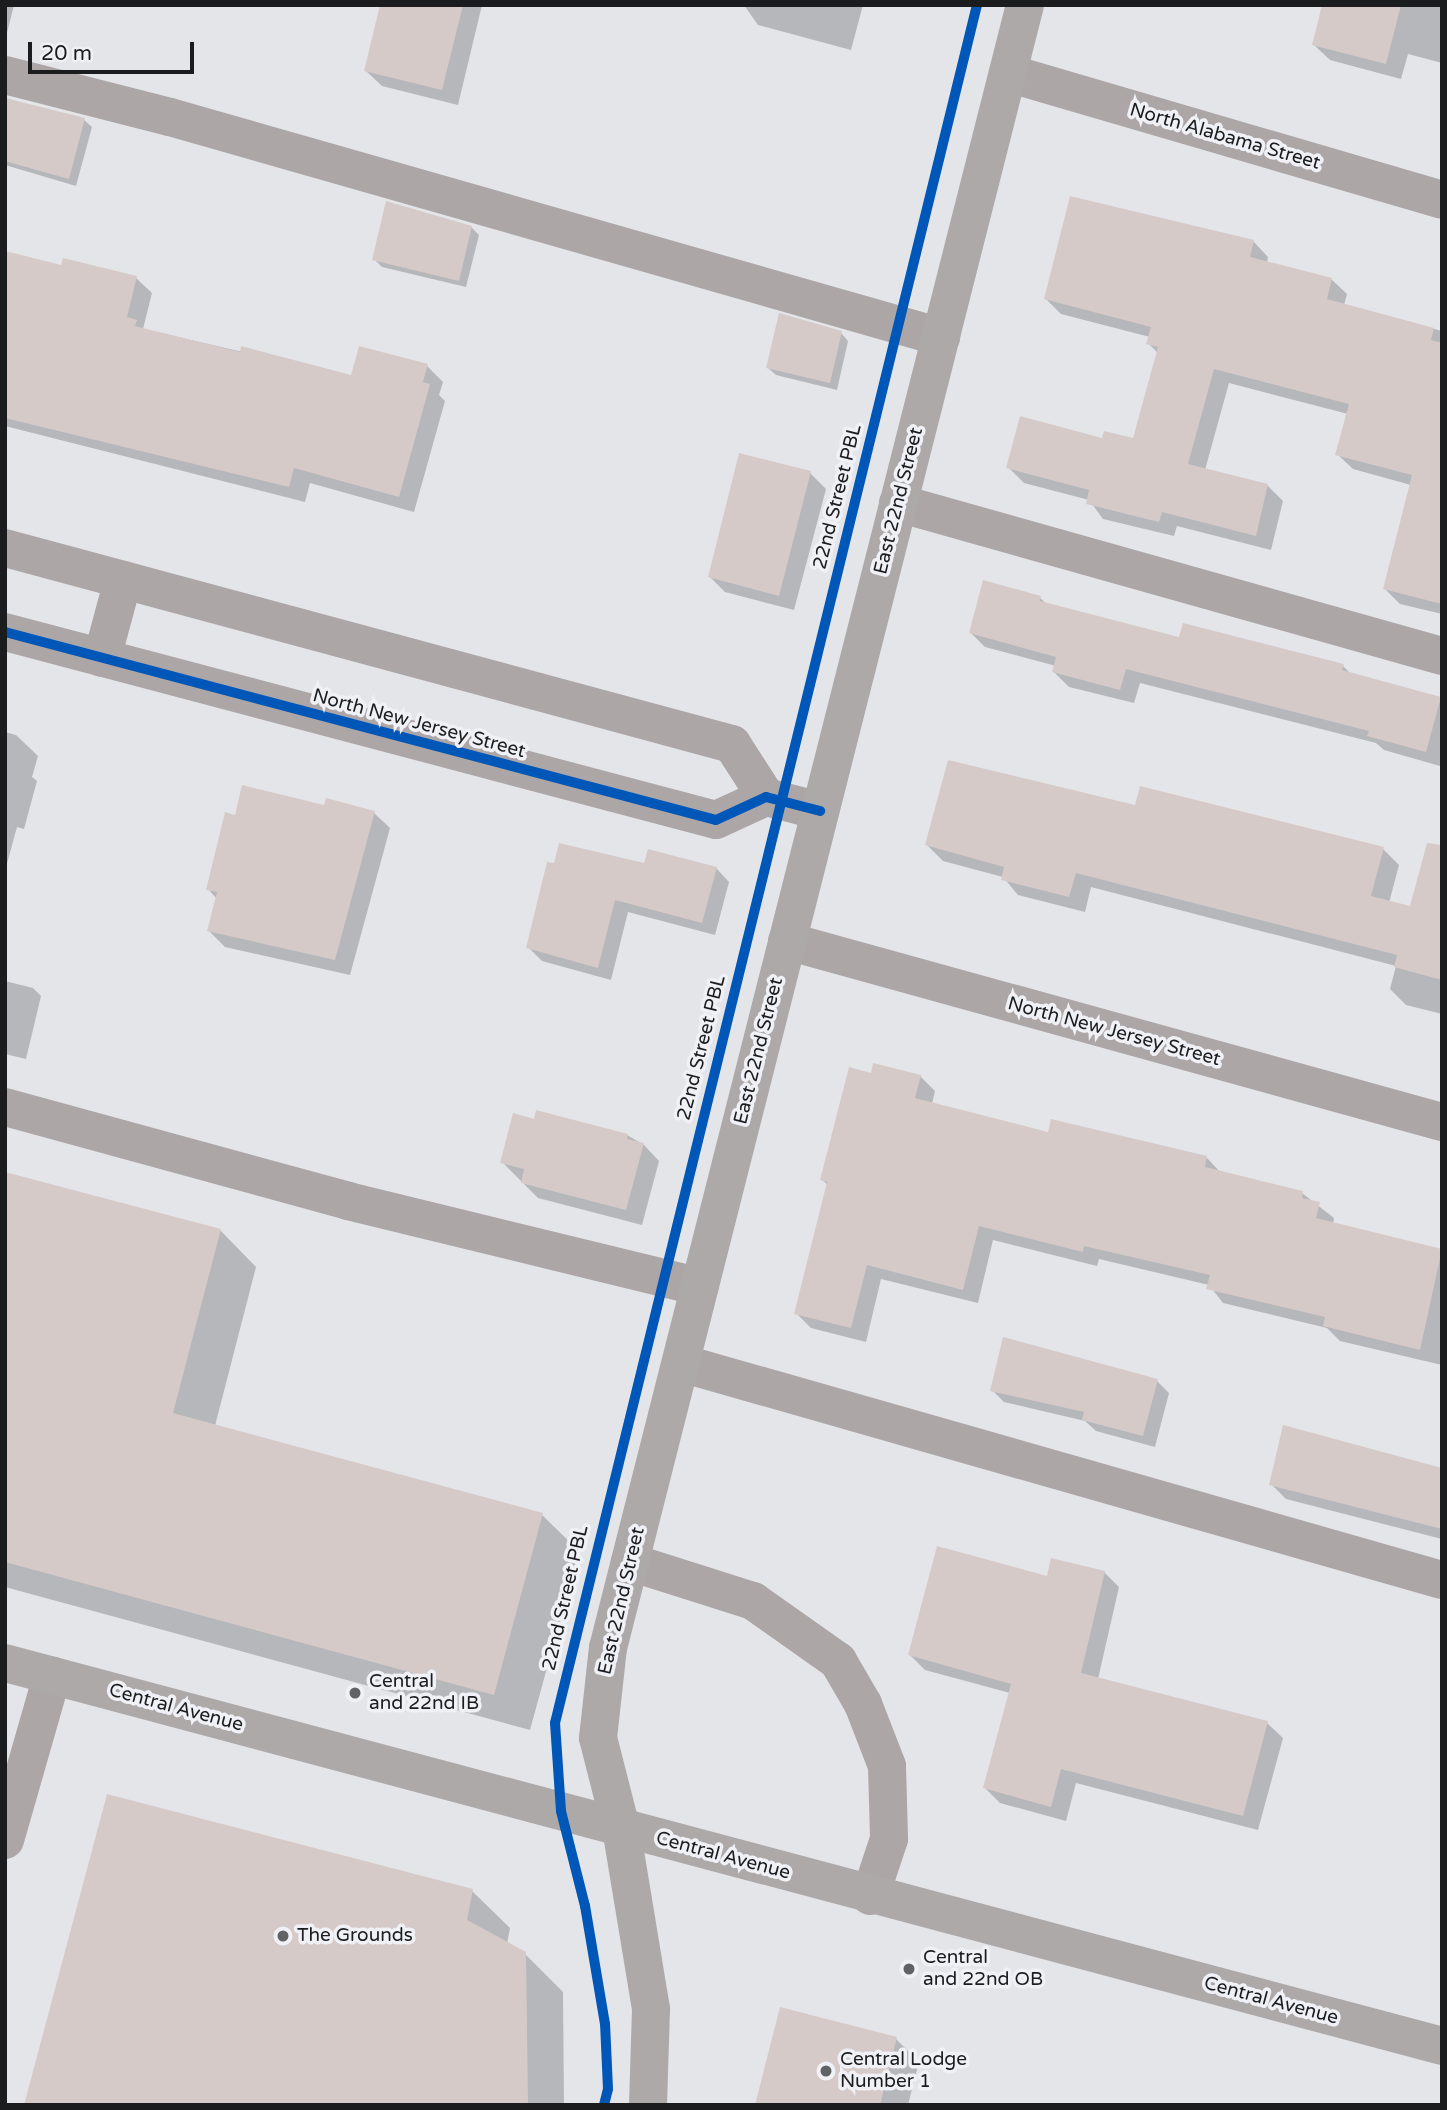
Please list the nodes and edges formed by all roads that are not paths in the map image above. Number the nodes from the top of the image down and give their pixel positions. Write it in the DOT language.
graph roads {
  1 [pos="1025,5"];
  2 [pos="1009,72"];
  3 [pos="5,75"];
  4 [pos="1442,201"];
  5 [pos="941,337"];
  6 [pos="898,503"];
  7 [pos="5,548"];
  8 [pos="123,580"];
  9 [pos="5,632"];
  10 [pos="1442,656"];
  11 [pos="102,658"];
  12 [pos="766,797"];
  13 [pos="820,811"];
  14 [pos="787,941"];
  15 [pos="5,1107"];
  16 [pos="1442,1122"];
  17 [pos="700,1287"];
  18 [pos="681,1363"];
  19 [pos="630,1562"];
  20 [pos="1442,1580"];
  21 [pos="5,1663"];
  22 [pos="52,1676"];
  23 [pos="621,1828"];
  24 [pos="5,1840"];
  25 [pos="870,1896"];
  26 [pos="1442,2046"];
  27 [pos="648,2105"];
  1 -- 2 [label="main road, East 22nd Street"];
  2 -- 4 [label="street, North Alabama Street"];
  2 -- 5 [label="main road, East 22nd Street"];
  3 -- 5 [label="street"];
  5 -- 6 [label="main road, East 22nd Street"];
  6 -- 10 [label="street"];
  6 -- 13 [label="main road, East 22nd Street"];
  7 -- 8 [label="street"];
  8 -- 11 [label="street"];
  8 -- 12 [label="street"];
  9 -- 11 [label="street, North New Jersey Street"];
  11 -- 12 [label="street, North New Jersey Street"];
  12 -- 13 [label="street"];
  13 -- 14 [label="main road, East 22nd Street"];
  14 -- 16 [label="street, North New Jersey Street"];
  14 -- 17 [label="main road, East 22nd Street"];
  15 -- 17 [label="street"];
  17 -- 18 [label="main road, East 22nd Street"];
  18 -- 19 [label="main road, East 22nd Street"];
  18 -- 20 [label="street"];
  19 -- 23 [label="main road, East 22nd Street"];
  19 -- 25 [label="street"];
  21 -- 22 [label="main road, Central Avenue"];
  22 -- 23 [label="main road, Central Avenue"];
  22 -- 24 [label="street"];
  23 -- 25 [label="main road, Central Avenue"];
  23 -- 27 [label="main road, East 22nd Street"];
  25 -- 26 [label="main road, Central Avenue"];
}
